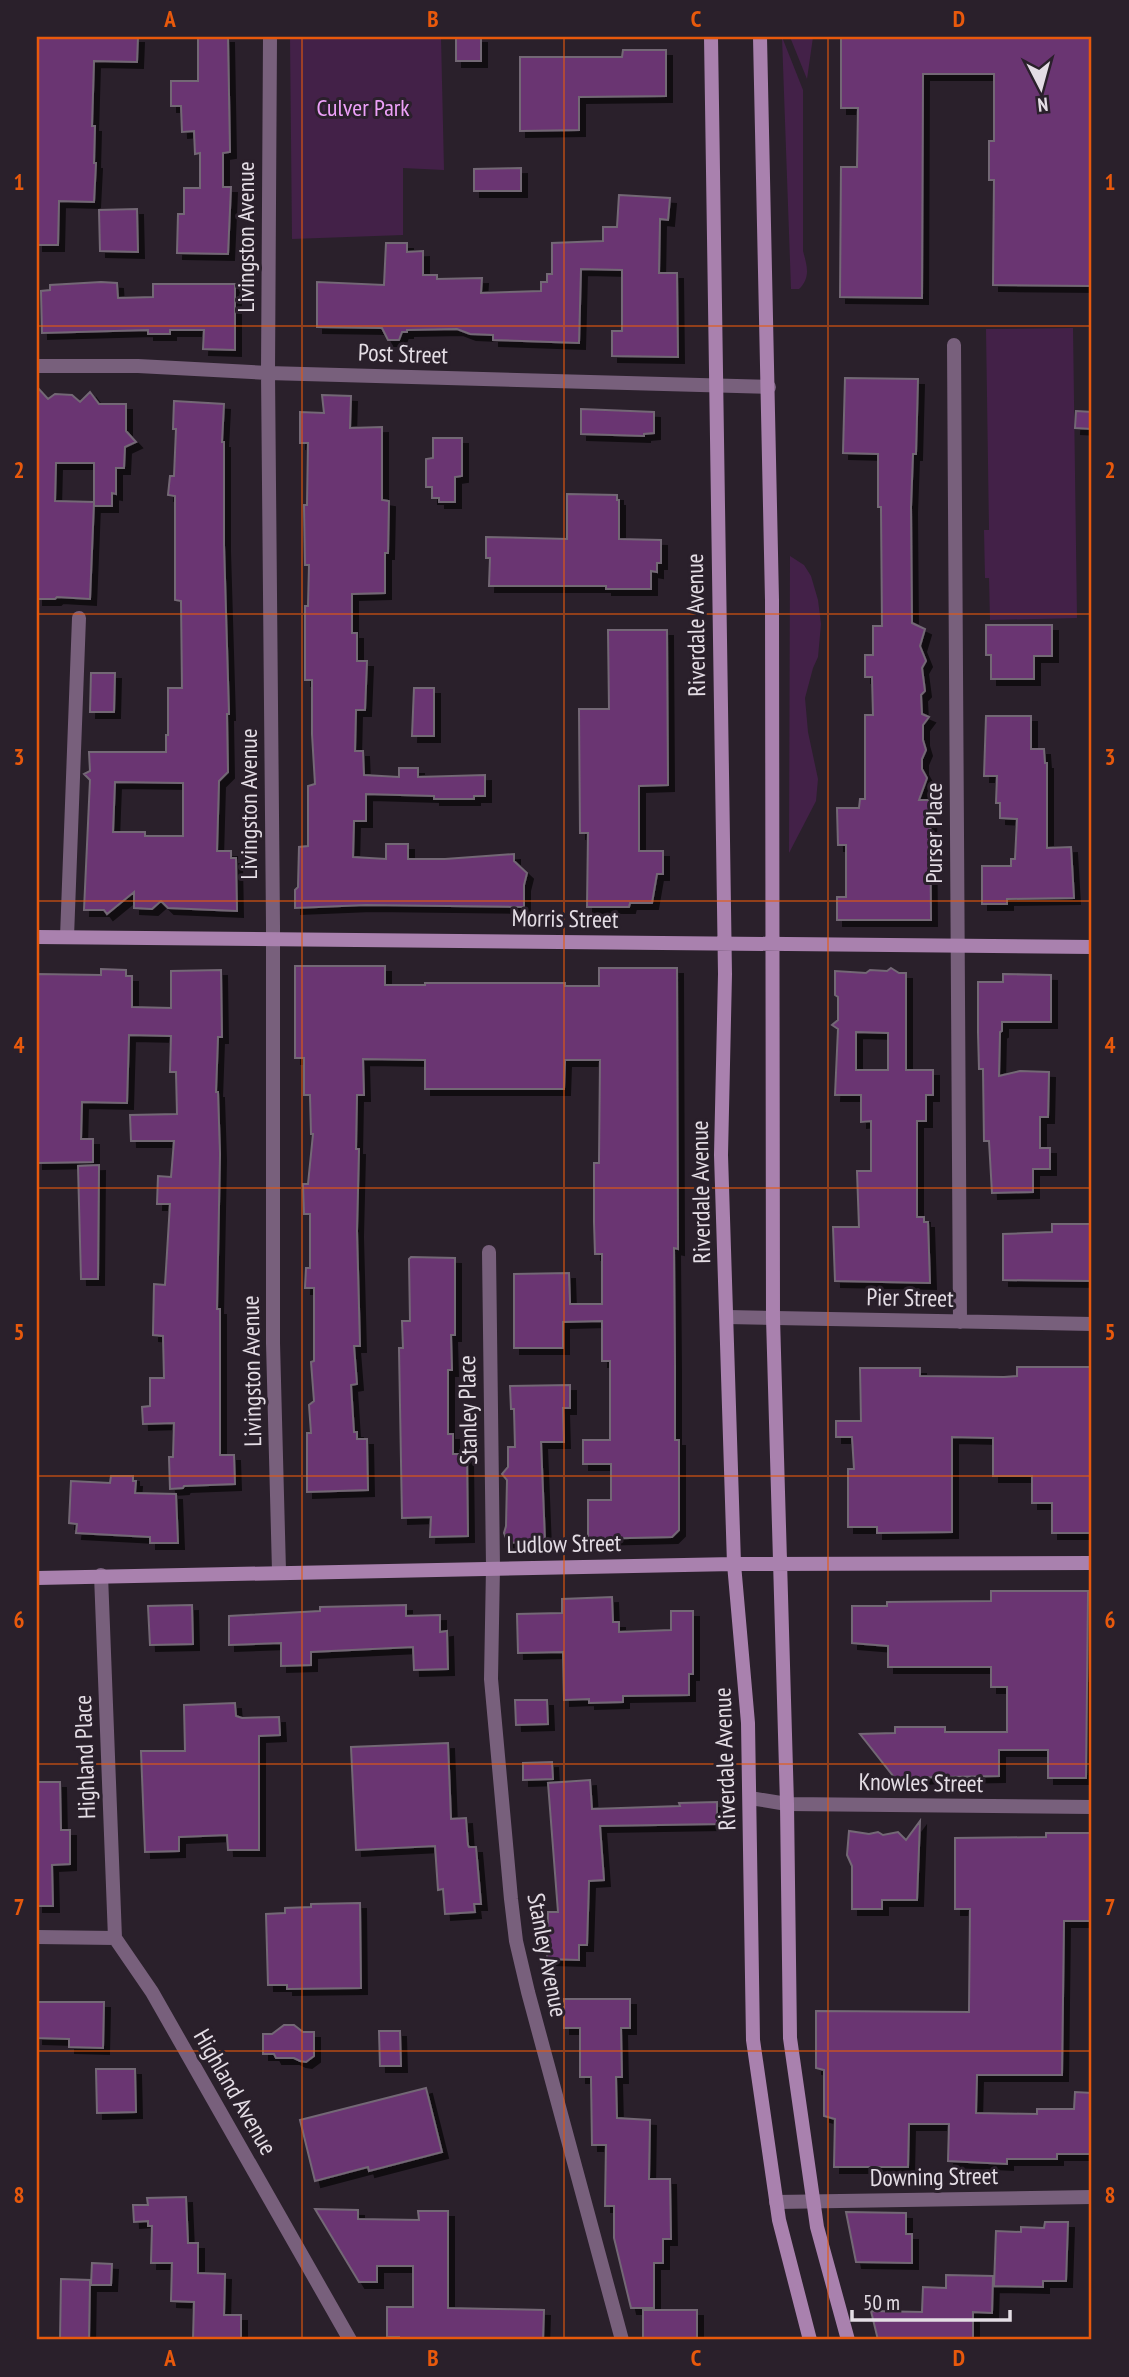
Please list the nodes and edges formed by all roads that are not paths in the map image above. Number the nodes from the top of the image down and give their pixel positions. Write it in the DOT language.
graph roads {
  1 [pos="270,37"];
  2 [pos="711,37"];
  3 [pos="760,37"];
  4 [pos="954,345"];
  5 [pos="37,366"];
  6 [pos="268,373"];
  7 [pos="715,385"];
  8 [pos="769,387"];
  9 [pos="79,618"];
  10 [pos="37,937"];
  11 [pos="67,937"];
  12 [pos="273,938"];
  13 [pos="724,944"];
  14 [pos="771,945"];
  15 [pos="957,947"];
  16 [pos="1092,947"];
  17 [pos="489,1252"];
  18 [pos="727,1317"];
  19 [pos="773,1318"];
  20 [pos="960,1322"];
  21 [pos="1092,1324"];
  22 [pos="1092,1563"];
  23 [pos="734,1564"];
  24 [pos="780,1564"];
  25 [pos="493,1567"];
  26 [pos="279,1571"];
  27 [pos="100,1575"];
  28 [pos="37,1578"];
  29 [pos="750,1798"];
  30 [pos="787,1804"];
  31 [pos="1092,1807"];
  32 [pos="37,1937"];
  33 [pos="115,1938"];
  34 [pos="1092,2197"];
  35 [pos="813,2201"];
  36 [pos="776,2202"];
  37 [pos="350,2340"];
  38 [pos="622,2340"];
  39 [pos="810,2340"];
  40 [pos="848,2340"];
  1 -- 6 [label="street, Livingston Avenue"];
  2 -- 7 [label="main road, Riverdale Avenue"];
  3 -- 8 [label="main road"];
  4 -- 15 [label="street, Purser Place"];
  5 -- 6 [label="street, Post Street"];
  6 -- 7 [label="street, Post Street"];
  6 -- 12 [label="street, Livingston Avenue"];
  7 -- 8 [label="street, Post Street"];
  7 -- 13 [label="main road, Riverdale Avenue"];
  8 -- 14 [label="main road"];
  9 -- 11 [label="street"];
  10 -- 11 [label="main road, Morris Street"];
  11 -- 12 [label="main road, Morris Street"];
  12 -- 13 [label="main road, Morris Street"];
  12 -- 26 [label="street, Livingston Avenue"];
  13 -- 14 [label="main road, Morris Street"];
  13 -- 18 [label="main road, Riverdale Avenue"];
  14 -- 15 [label="main road, Morris Street"];
  14 -- 19 [label="main road"];
  15 -- 16 [label="main road, Morris Street"];
  15 -- 20 [label="street, Purser Place"];
  17 -- 25 [label="street, Stanley Place"];
  18 -- 19 [label="street, Pier Street"];
  18 -- 23 [label="main road, Riverdale Avenue"];
  19 -- 20 [label="street, Pier Street"];
  19 -- 24 [label="main road"];
  20 -- 21 [label="street, Pier Street"];
  22 -- 24 [label="main road, Ludlow Street"];
  23 -- 24 [label="main road, Ludlow Street"];
  23 -- 25 [label="main road, Ludlow Street"];
  23 -- 29 [label="main road, Riverdale Avenue"];
  24 -- 30 [label="main road"];
  25 -- 26 [label="main road, Ludlow Street"];
  25 -- 38 [label="street, Stanley Avenue"];
  26 -- 27 [label="main road, Ludlow Street"];
  27 -- 28 [label="main road, Ludlow Street"];
  27 -- 33 [label="street, Highland Place"];
  29 -- 30 [label="street, Knowles Street"];
  29 -- 36 [label="main road, Riverdale Avenue"];
  30 -- 31 [label="street, Knowles Street"];
  30 -- 35 [label="main road"];
  32 -- 33 [label="street"];
  33 -- 37 [label="street, Highland Avenue"];
  34 -- 35 [label="street, Downing Street"];
  35 -- 36 [label="street, Downing Street"];
  35 -- 40 [label="main road"];
  36 -- 39 [label="main road, Riverdale Avenue"];
}
